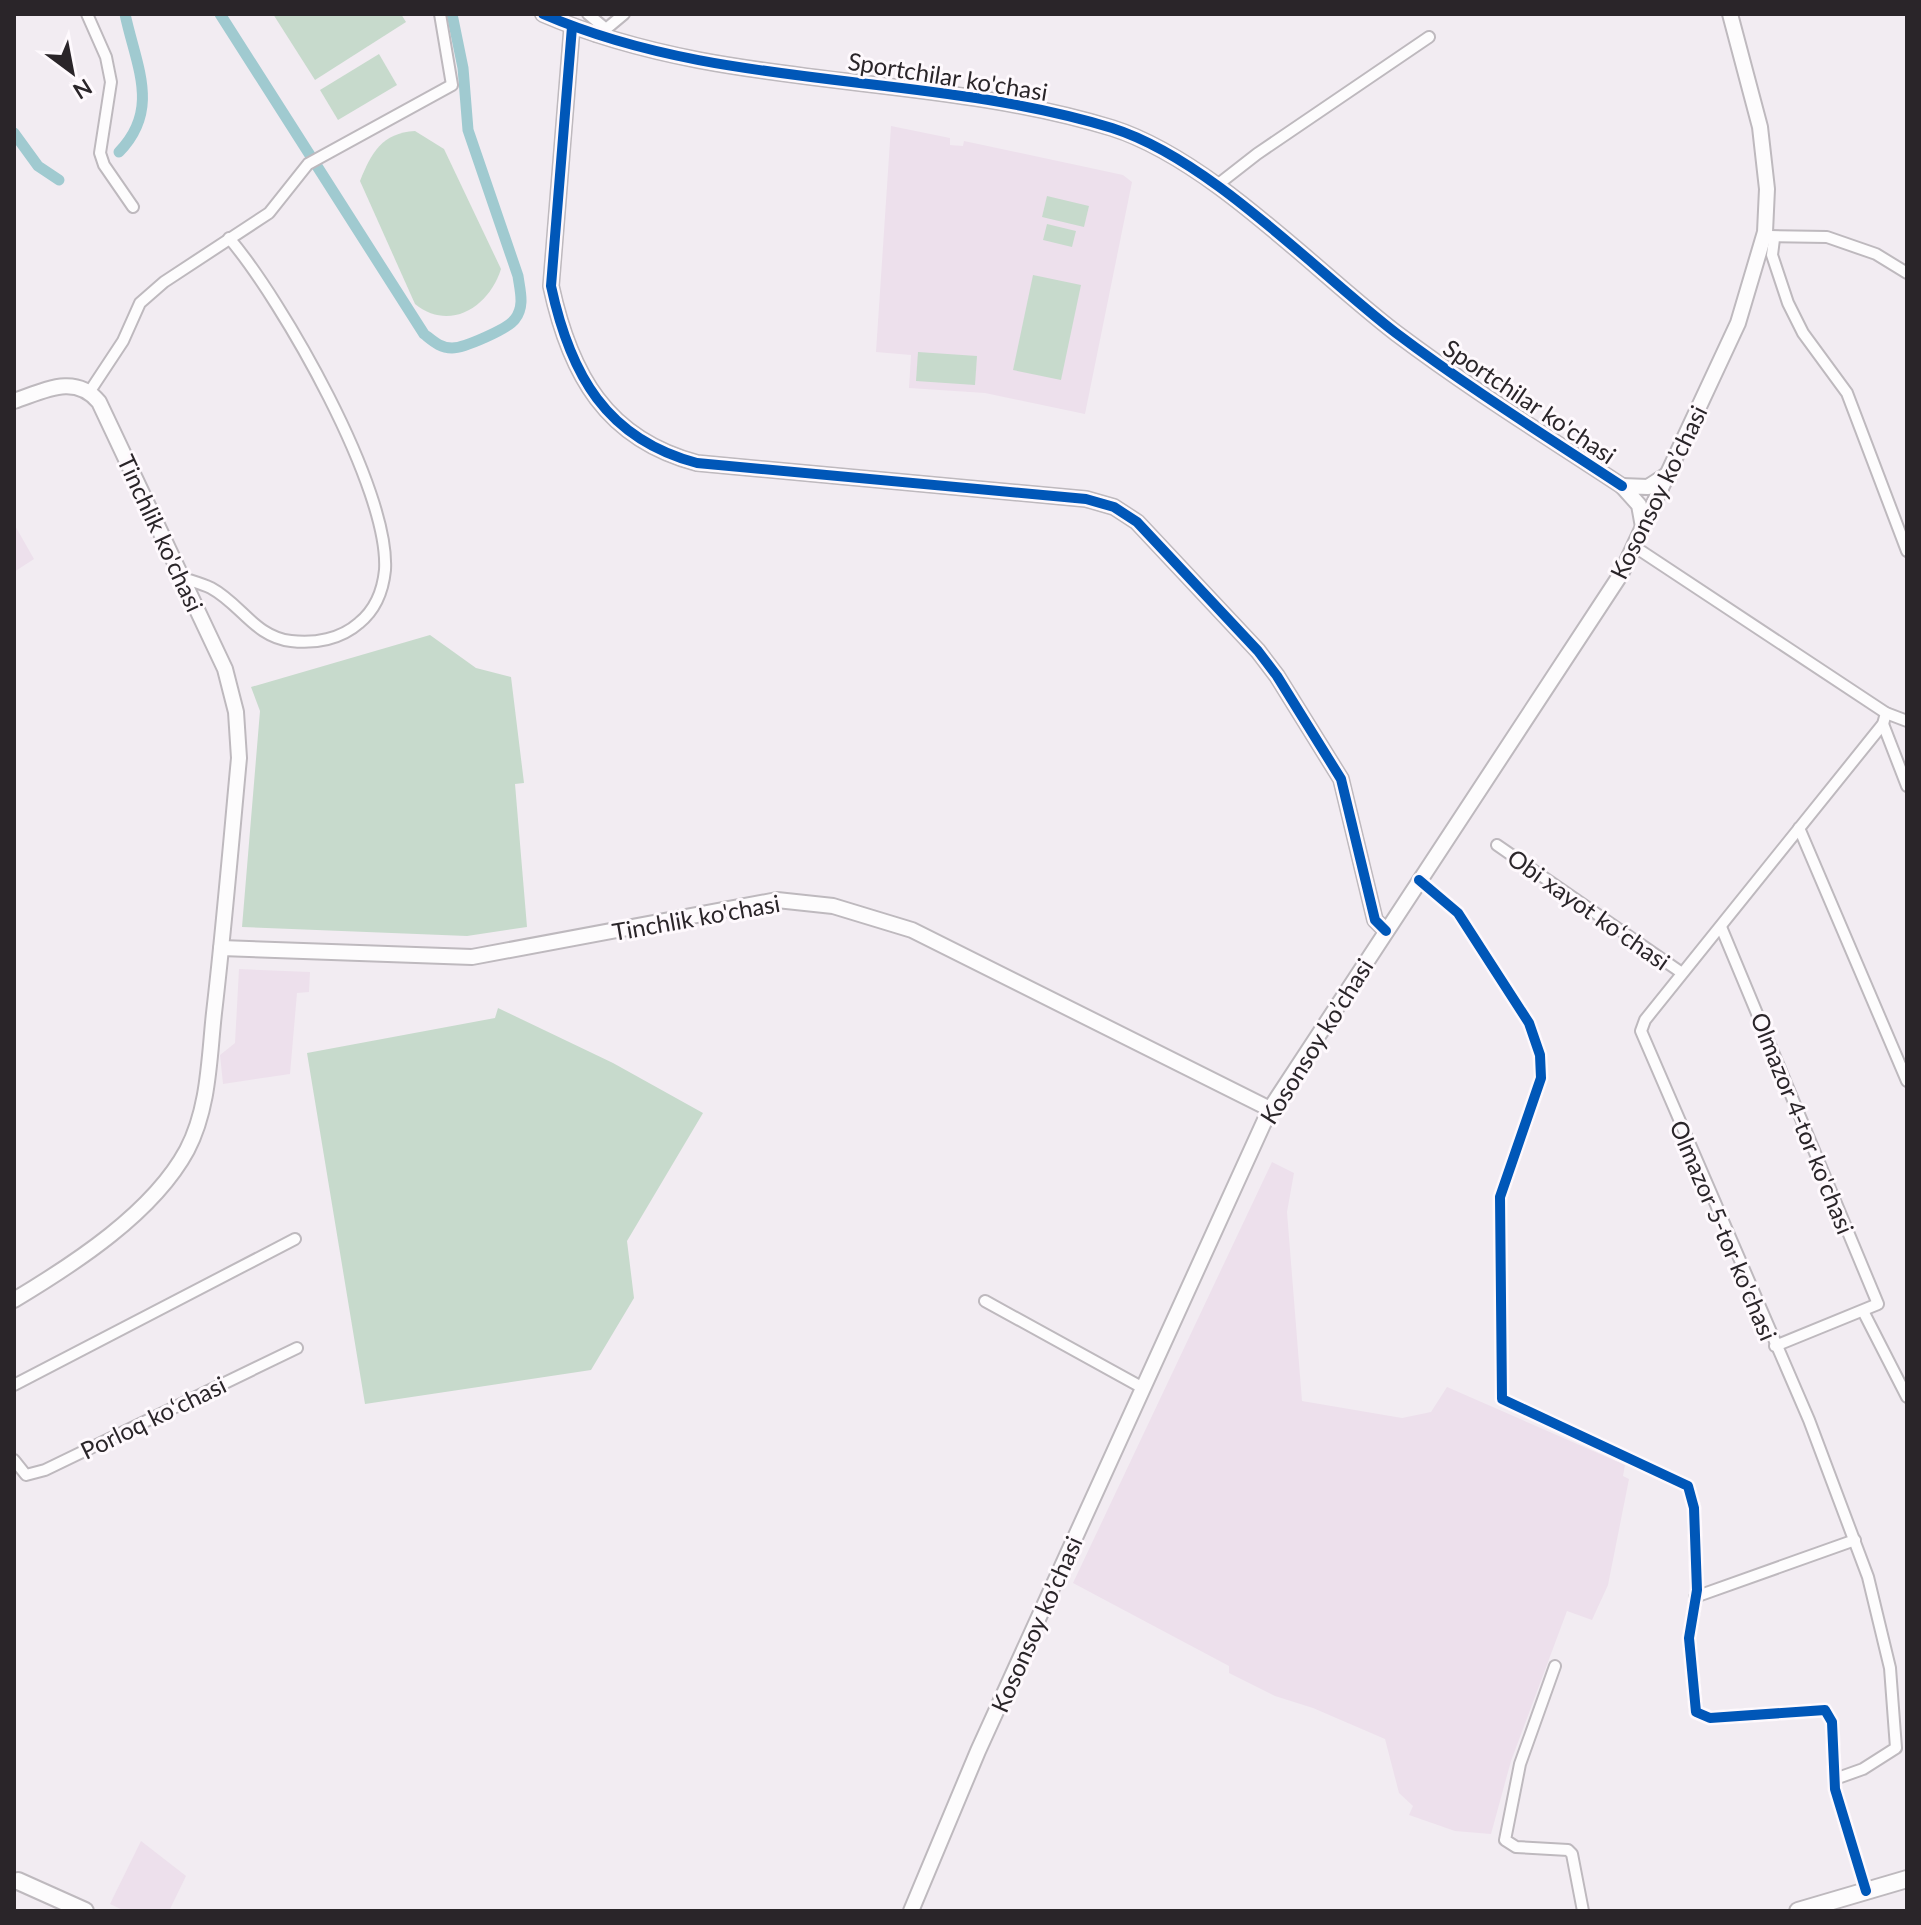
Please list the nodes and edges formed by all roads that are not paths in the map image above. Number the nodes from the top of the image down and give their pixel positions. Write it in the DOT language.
graph roads {
  1 [pos="87,14"];
  2 [pos="440,14"];
  3 [pos="543,14"];
  4 [pos="588,14"];
  5 [pos="624,14"];
  6 [pos="1730,14"];
  7 [pos="572,27"];
  8 [pos="601,32"];
  9 [pos="1429,37"];
  10 [pos="1216,186"];
  11 [pos="133,207"];
  12 [pos="1770,235"];
  13 [pos="229,238"];
  14 [pos="1907,273"];
  15 [pos="90,391"];
  16 [pos="14,401"];
  17 [pos="1668,473"];
  18 [pos="1622,486"];
  19 [pos="1643,527"];
  20 [pos="1635,547"];
  21 [pos="1907,551"];
  22 [pos="183,578"];
  23 [pos="1884,719"];
  24 [pos="1907,721"];
  25 [pos="1907,786"];
  26 [pos="1799,828"];
  27 [pos="1497,845"];
  28 [pos="1419,880"];
  29 [pos="1721,927"];
  30 [pos="1386,931"];
  31 [pos="221,948"];
  32 [pos="1682,973"];
  33 [pos="1907,1081"];
  34 [pos="1270,1109"];
  35 [pos="295,1239"];
  36 [pos="14,1300"];
  37 [pos="985,1301"];
  38 [pos="1863,1311"];
  39 [pos="1775,1346"];
  40 [pos="297,1348"];
  41 [pos="14,1385"];
  42 [pos="1143,1388"];
  43 [pos="1907,1397"];
  44 [pos="14,1460"];
  45 [pos="1855,1540"];
  46 [pos="1695,1597"];
  47 [pos="1555,1666"];
  48 [pos="1835,1779"];
  49 [pos="1907,1879"];
  50 [pos="15,1880"];
  51 [pos="1866,1891"];
  52 [pos="1822,1908"];
  53 [pos="85,1911"];
  54 [pos="911,1911"];
  55 [pos="1583,1911"];
  56 [pos="1798,1911"];
  1 -- 11 [label="street"];
  2 -- 13 [label="street"];
  3 -- 7 [label="street, Sportchilar ko'chasi"];
  4 -- 8 [label="street"];
  5 -- 8 [label="street"];
  6 -- 12 [label="street, Kosonsoy ko’chasi"];
  7 -- 8 [label="street, Sportchilar ko'chasi"];
  7 -- 30 [label="street"];
  8 -- 10 [label="street, Sportchilar ko'chasi"];
  9 -- 10 [label="street"];
  10 -- 18 [label="street, Sportchilar ko'chasi"];
  12 -- 14 [label="street"];
  12 -- 17 [label="street, Kosonsoy ko’chasi"];
  12 -- 21 [label="street"];
  13 -- 15 [label="street"];
  13 -- 22 [label="street"];
  15 -- 16 [label="street"];
  15 -- 22 [label="street, Tinchlik ko'chasi"];
  17 -- 18 [label="street"];
  17 -- 19 [label="street, Kosonsoy ko’chasi"];
  18 -- 19 [label="street"];
  19 -- 20 [label="street, Kosonsoy ko’chasi"];
  20 -- 23 [label="street"];
  20 -- 28 [label="street, Kosonsoy ko’chasi"];
  22 -- 31 [label="street, Tinchlik ko'chasi"];
  23 -- 24 [label="street"];
  23 -- 25 [label="street"];
  23 -- 26 [label="street, Olmazor 5-tor ko'chasi"];
  26 -- 29 [label="street, Olmazor 5-tor ko'chasi"];
  26 -- 33 [label="street"];
  27 -- 32 [label="street, Obi xayot koʻchasi"];
  28 -- 30 [label="street, Kosonsoy ko’chasi"];
  28 -- 46 [label="street"];
  29 -- 32 [label="street, Olmazor 5-tor ko'chasi"];
  29 -- 38 [label="street, Olmazor 4-tor ko'chasi"];
  30 -- 34 [label="street, Kosonsoy ko’chasi"];
  31 -- 34 [label="street, Tinchlik ko'chasi"];
  31 -- 36 [label="street, Tinchlik ko'chasi"];
  32 -- 39 [label="street, Olmazor 5-tor ko'chasi"];
  34 -- 42 [label="street, Kosonsoy ko’chasi"];
  35 -- 41 [label="street"];
  37 -- 42 [label="street"];
  38 -- 39 [label="street"];
  38 -- 43 [label="street"];
  39 -- 45 [label="street, Olmazor 5-tor ko'chasi"];
  40 -- 44 [label="street, Porloq koʻchasi"];
  42 -- 54 [label="street, Kosonsoy ko’chasi"];
  45 -- 46 [label="street"];
  45 -- 48 [label="street, Olmazor 5-tor ko'chasi"];
  46 -- 48 [label="street"];
  47 -- 55 [label="street"];
  48 -- 51 [label="street"];
  49 -- 51 [label="main road"];
  50 -- 53 [label="main road"];
  51 -- 52 [label="main road"];
  52 -- 56 [label="main road"];
}
